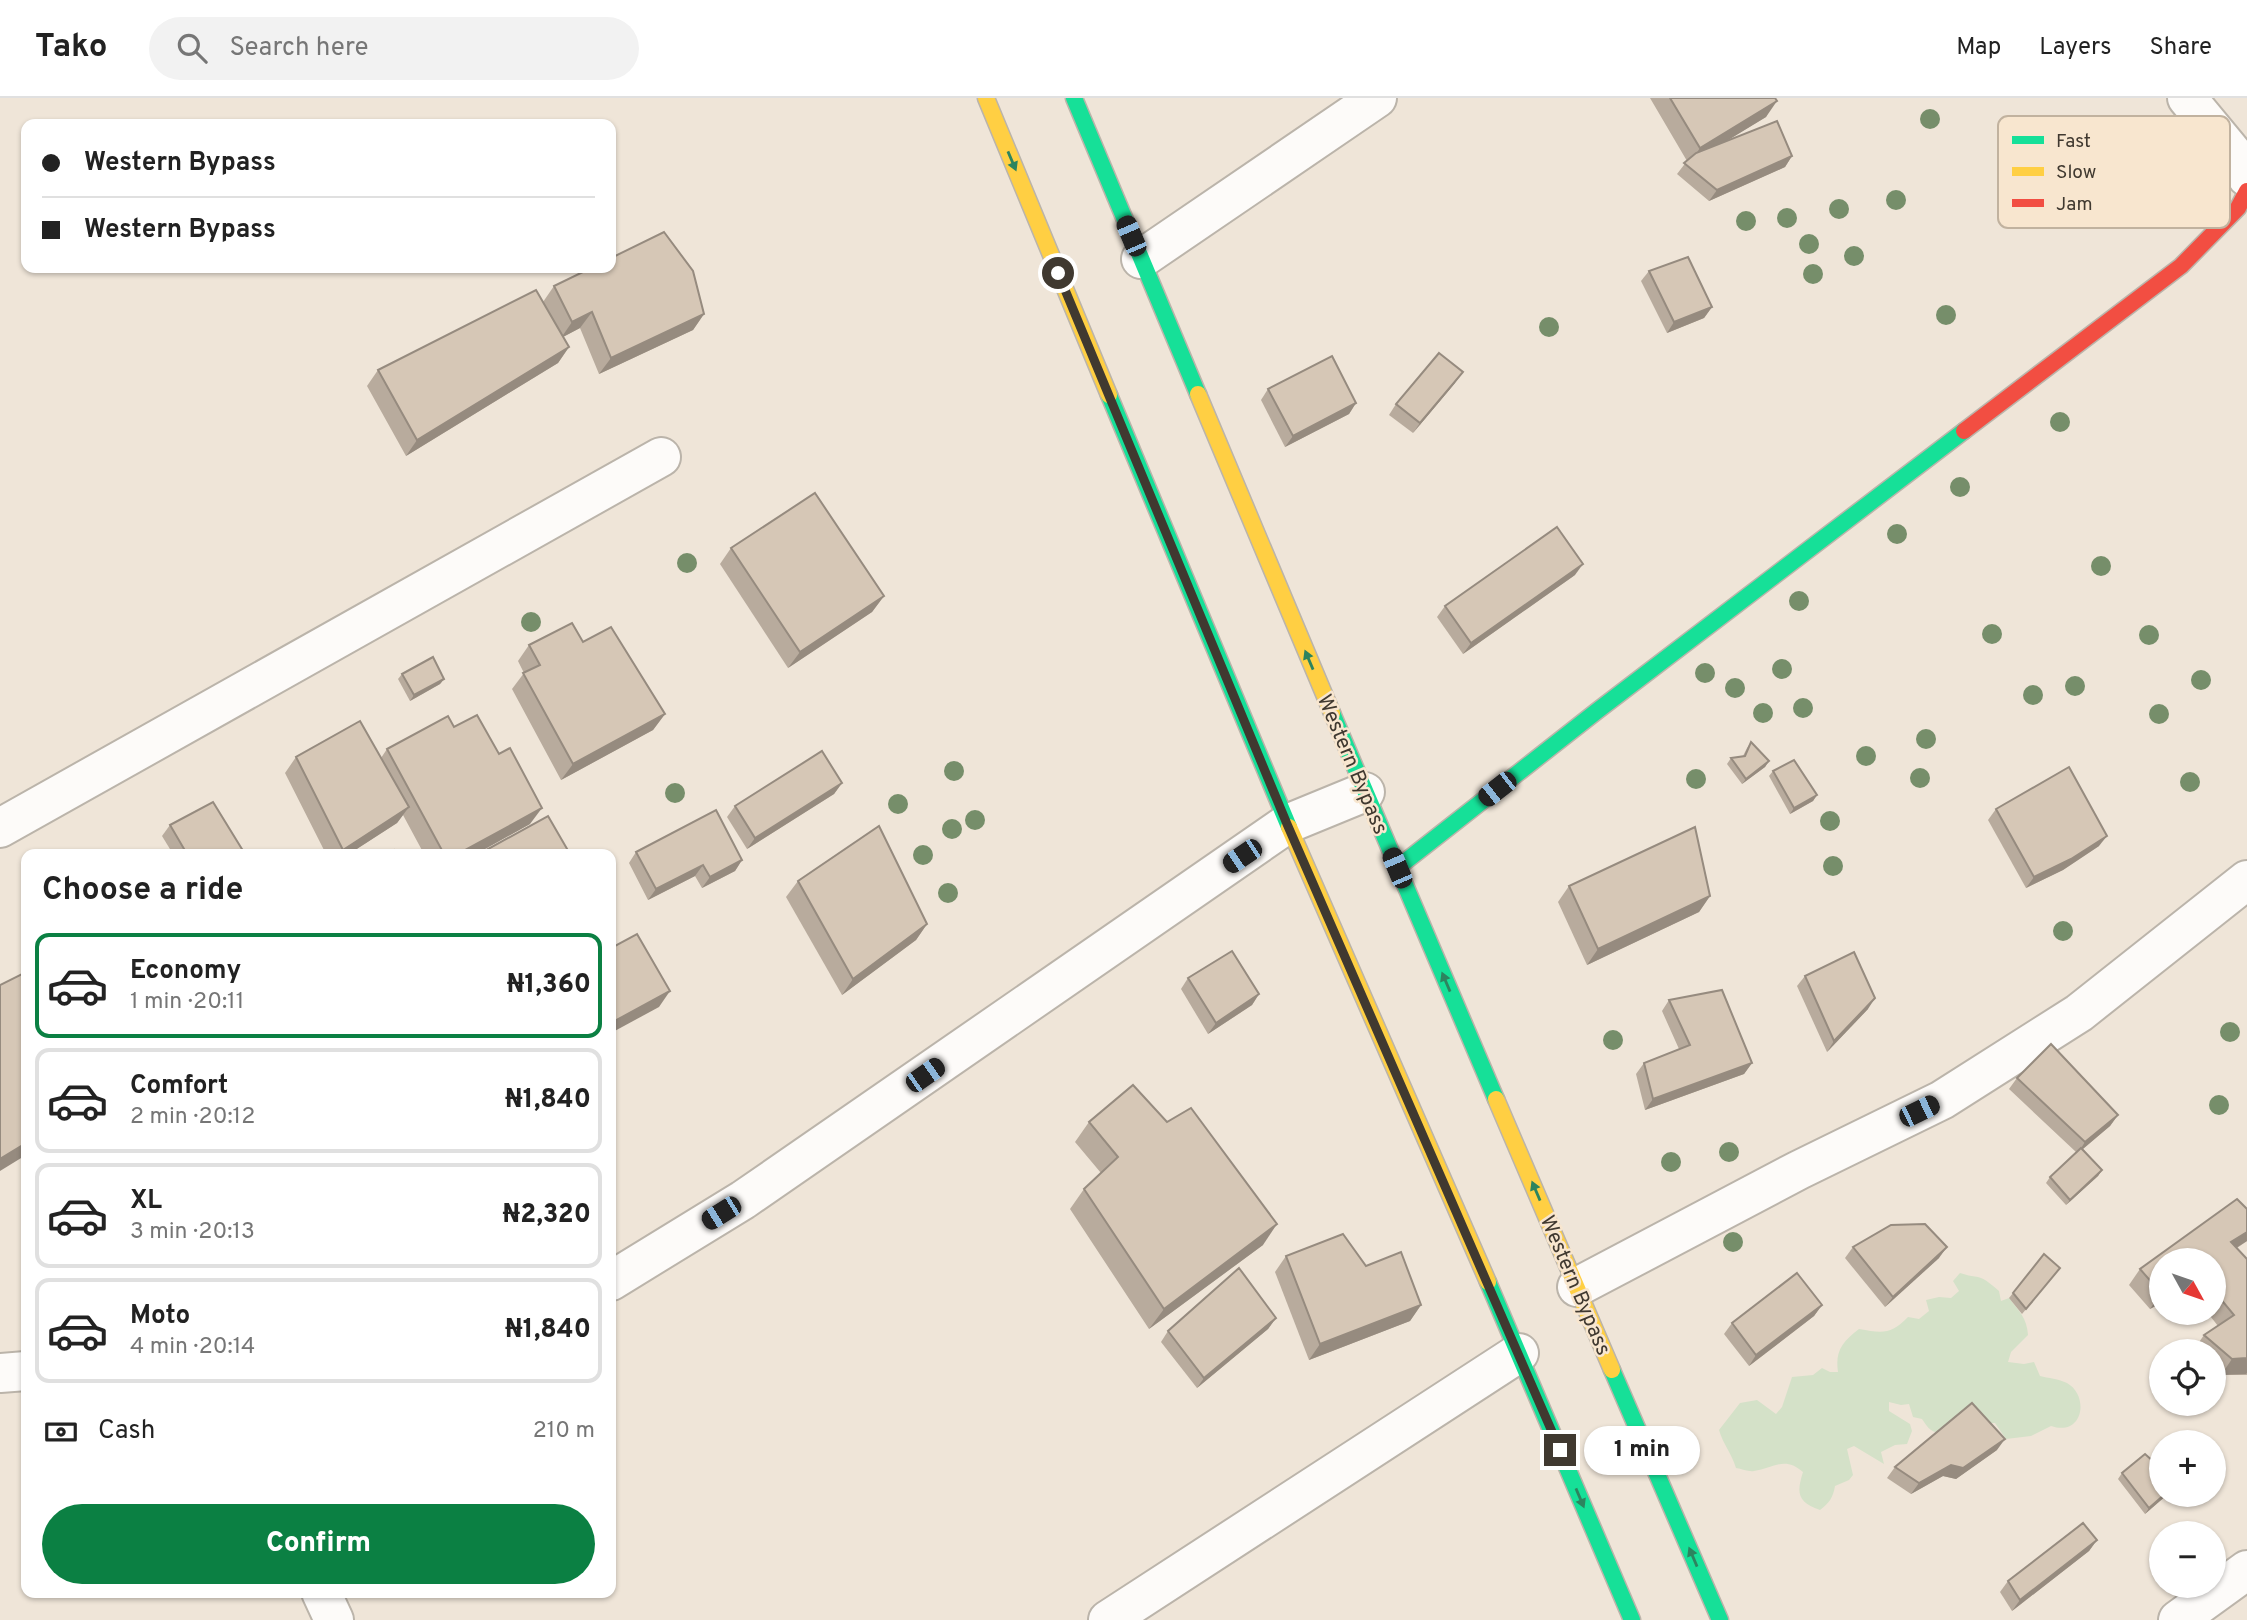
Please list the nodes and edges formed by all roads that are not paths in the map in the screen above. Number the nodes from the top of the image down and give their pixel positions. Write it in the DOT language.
graph roads {
  1 [pos="986,98"];
  2 [pos="1074,98"];
  3 [pos="1377,98"];
  4 [pos="2187,98"];
  5 [pos="2202,116"];
  6 [pos="2230,150"];
  7 [pos="2247,177"];
  8 [pos="2247,191"];
  9 [pos="2230,216"];
  10 [pos="2218,228"];
  11 [pos="1141,259"];
  12 [pos="660,457"];
  13 [pos="1365,792"];
  14 [pos="1287,824"];
  15 [pos="0,828"];
  16 [pos="1397,868"];
  17 [pos="2247,880"];
  18 [pos="616,1278"];
  19 [pos="1577,1287"];
  20 [pos="1519,1353"];
  21 [pos="21,1371"];
  22 [pos="0,1373"];
  23 [pos="2247,1570"];
  24 [pos="324,1598"];
  25 [pos="334,1620"];
  26 [pos="1108,1620"];
  27 [pos="1632,1620"];
  28 [pos="1720,1620"];
  29 [pos="2178,1620"];
  1 -- 14 [label="main road, one-way"];
  2 -- 11 [label="main road, Western Bypass"];
  3 -- 11 [label="street"];
  4 -- 5 [label="street"];
  6 -- 7 [label="street"];
  8 -- 9 [label="main road"];
  10 -- 16 [label="main road"];
  13 -- 11 [label="main road, Western Bypass, one-way"];
  12 -- 15 [label="street"];
  13 -- 14 [label="street"];
  13 -- 16 [label="main road, Western Bypass"];
  14 -- 18 [label="street"];
  14 -- 20 [label="main road"];
  19 -- 16 [label="main road, Western Bypass, one-way"];
  17 -- 19 [label="street"];
  28 -- 19 [label="main road, Western Bypass, one-way"];
  20 -- 26 [label="street"];
  20 -- 27 [label="main road, one-way"];
  21 -- 22 [label="street"];
  23 -- 29 [label="street"];
  24 -- 25 [label="street"];
}
